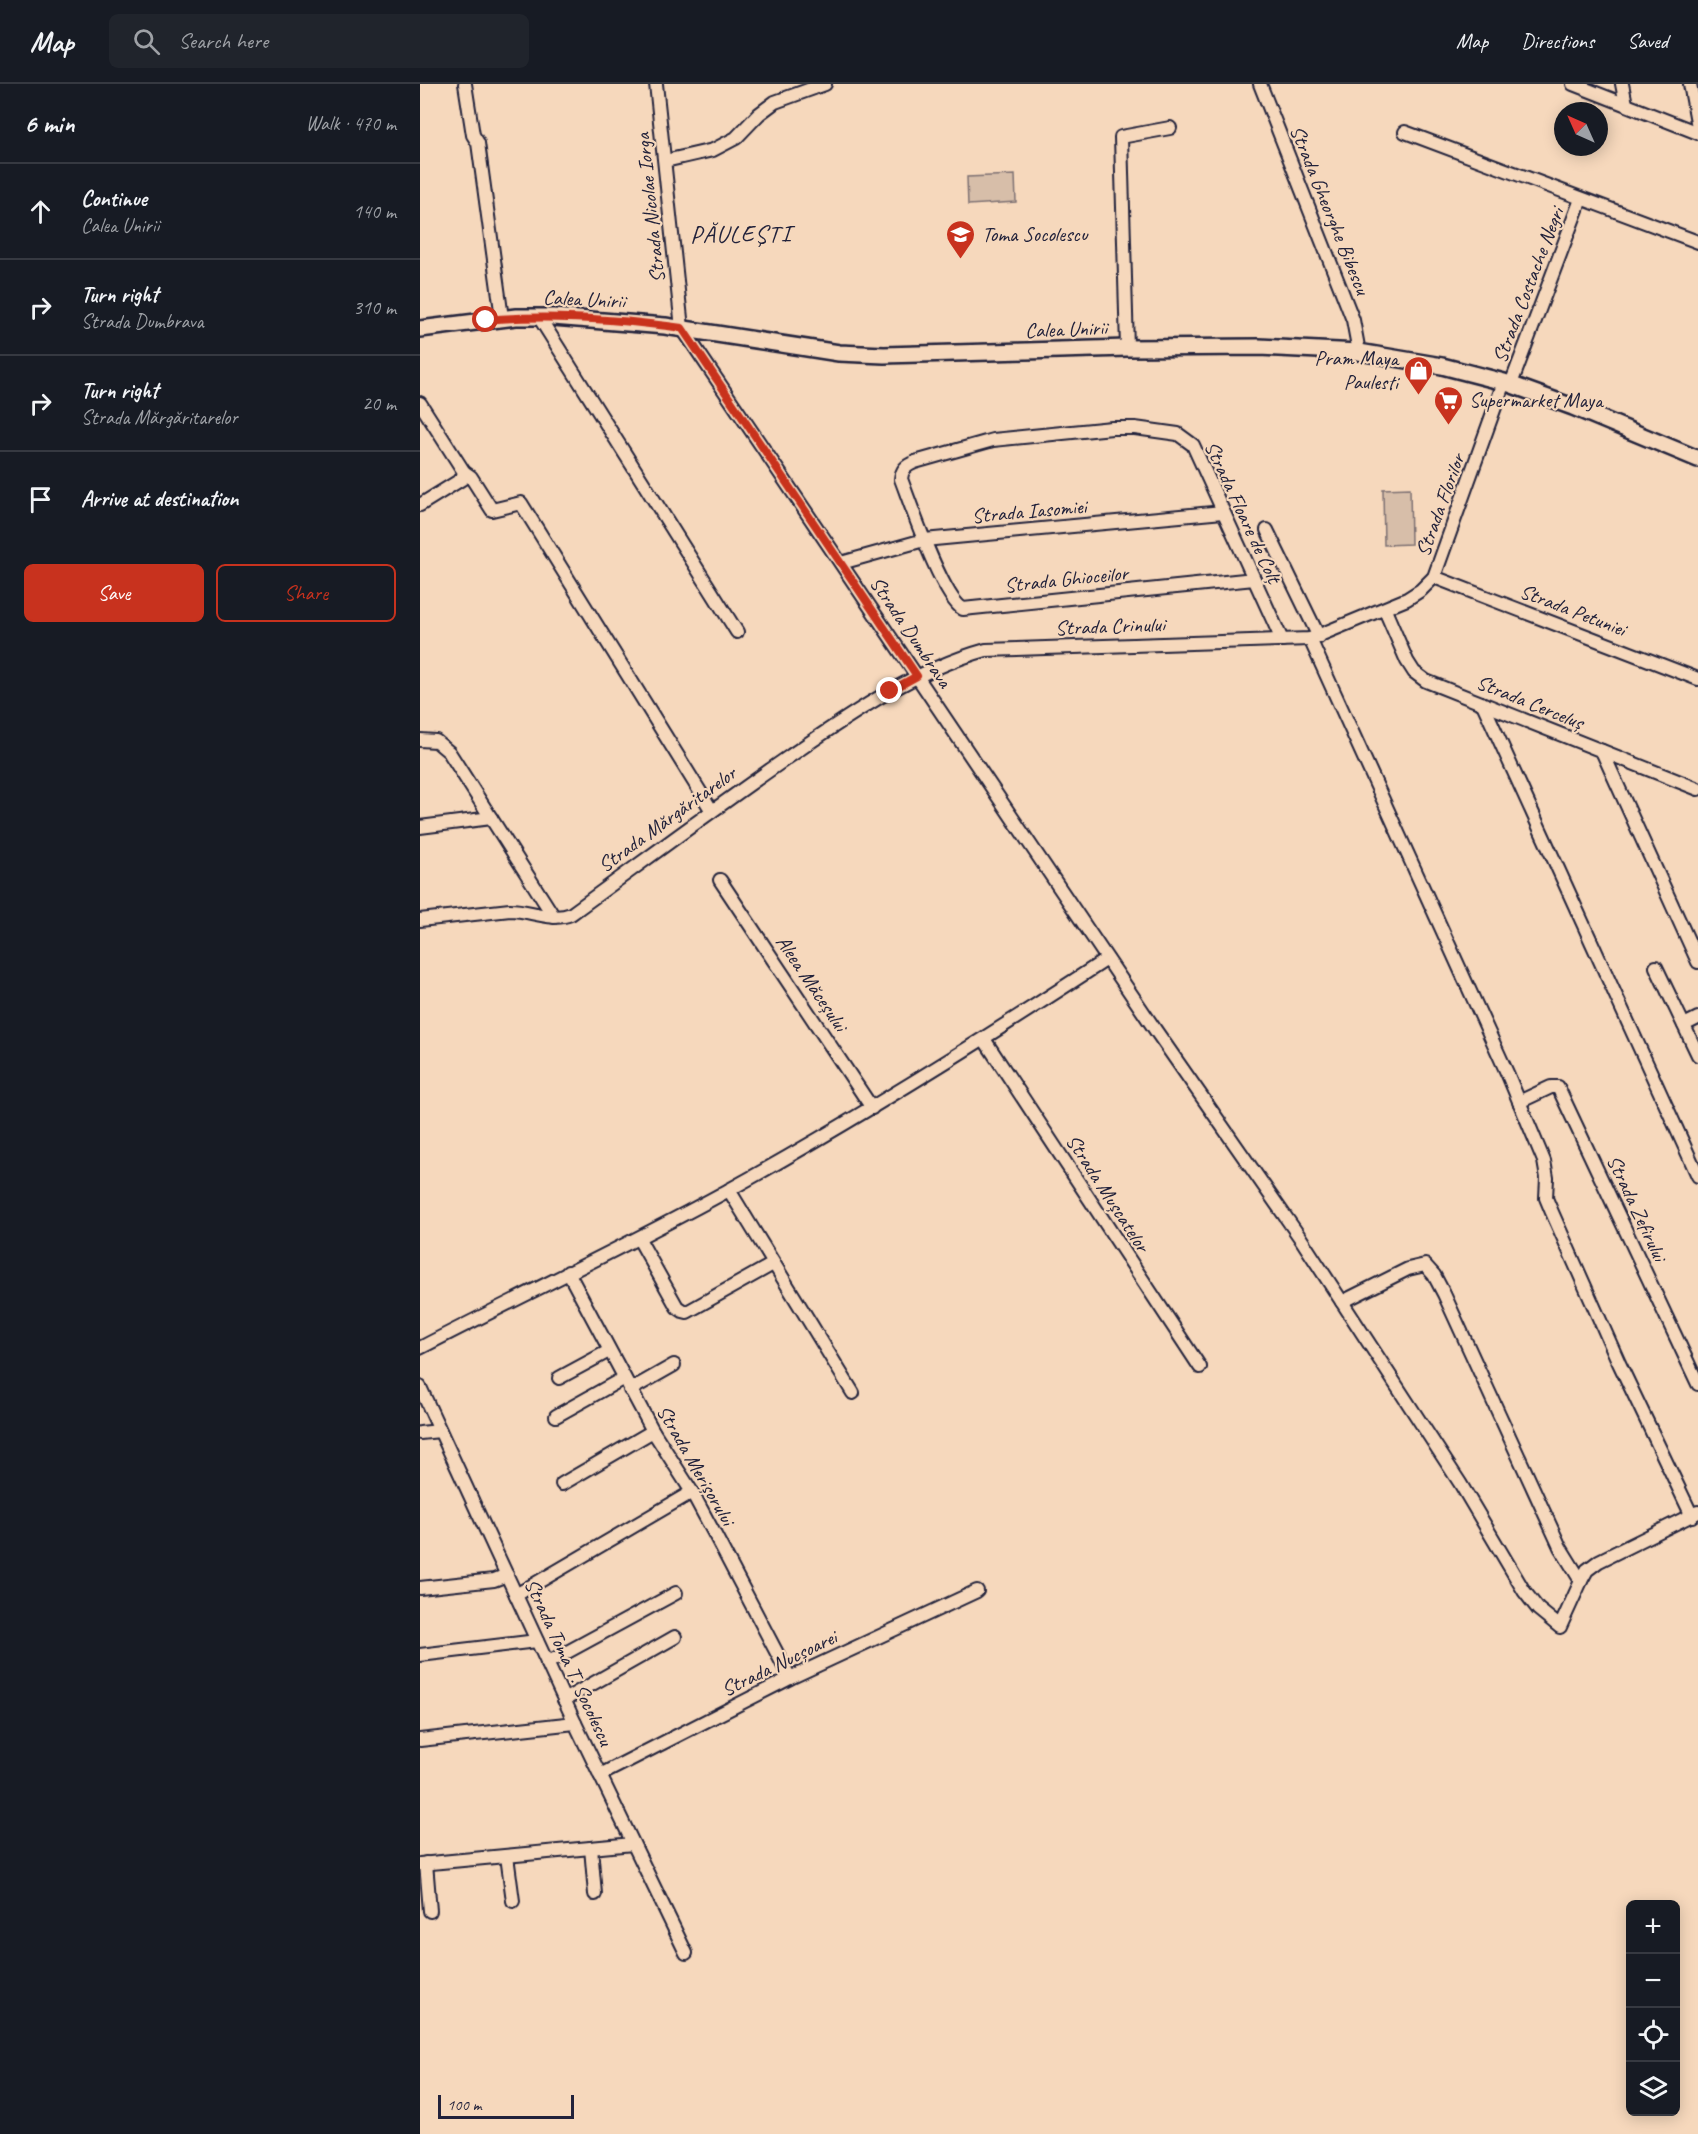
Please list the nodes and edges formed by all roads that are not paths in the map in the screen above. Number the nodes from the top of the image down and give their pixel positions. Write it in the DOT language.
graph roads {
  1 [pos="465,84"];
  2 [pos="656,84"];
  3 [pos="825,84"];
  4 [pos="1260,84"];
  5 [pos="1573,84"];
  6 [pos="1622,84"];
  7 [pos="1690,84"];
  8 [pos="1587,87"];
  9 [pos="1626,104"];
  10 [pos="1698,127"];
  11 [pos="1170,128"];
  12 [pos="1405,132"];
  13 [pos="1698,133"];
  14 [pos="665,161"];
  15 [pos="1581,199"];
  16 [pos="1698,242"];
  17 [pos="539,316"];
  18 [pos="502,318"];
  19 [pos="682,328"];
  20 [pos="420,329"];
  21 [pos="1126,348"];
  22 [pos="1359,352"];
  23 [pos="1508,383"];
  24 [pos="420,403"];
  25 [pos="1698,459"];
  26 [pos="464,472"];
  27 [pos="420,505"];
  28 [pos="1224,512"];
  29 [pos="1267,530"];
  30 [pos="924,540"];
  31 [pos="841,563"];
  32 [pos="1434,577"];
  33 [pos="1254,579"];
  34 [pos="1385,610"];
  35 [pos="737,632"];
  36 [pos="1314,638"];
  37 [pos="1282,640"];
  38 [pos="917,676"];
  39 [pos="1698,679"];
  40 [pos="1483,704"];
  41 [pos="420,740"];
  42 [pos="1602,751"];
  43 [pos="1698,789"];
  44 [pos="712,811"];
  45 [pos="491,818"];
  46 [pos="420,827"];
  47 [pos="720,880"];
  48 [pos="554,917"];
  49 [pos="420,920"];
  50 [pos="1107,958"];
  51 [pos="1698,962"];
  52 [pos="1656,967"];
  53 [pos="1698,1018"];
  54 [pos="1684,1025"];
  55 [pos="984,1039"];
  56 [pos="1698,1054"];
  57 [pos="1519,1102"];
  58 [pos="872,1108"];
  59 [pos="1698,1176"];
  60 [pos="729,1190"];
  61 [pos="639,1239"];
  62 [pos="773,1264"];
  63 [pos="568,1272"];
  64 [pos="1342,1302"];
  65 [pos="420,1348"];
  66 [pos="609,1351"];
  67 [pos="674,1365"];
  68 [pos="1200,1367"];
  69 [pos="559,1378"];
  70 [pos="624,1378"];
  71 [pos="1698,1384"];
  72 [pos="420,1387"];
  73 [pos="630,1390"];
  74 [pos="853,1393"];
  75 [pos="556,1416"];
  76 [pos="441,1431"];
  77 [pos="653,1431"];
  78 [pos="420,1433"];
  79 [pos="562,1484"];
  80 [pos="692,1492"];
  81 [pos="1695,1514"];
  82 [pos="507,1575"];
  83 [pos="1581,1581"];
  84 [pos="420,1588"];
  85 [pos="977,1591"];
  86 [pos="676,1593"];
  87 [pos="516,1594"];
  88 [pos="675,1637"];
  89 [pos="537,1641"];
  90 [pos="420,1655"];
  91 [pos="547,1663"];
  92 [pos="790,1678"];
  93 [pos="564,1700"];
  94 [pos="575,1723"];
  95 [pos="420,1740"];
  96 [pos="600,1775"];
  97 [pos="633,1844"];
  98 [pos="591,1848"];
  99 [pos="507,1856"];
  100 [pos="423,1864"];
  101 [pos="595,1894"];
  102 [pos="513,1901"];
  103 [pos="430,1911"];
  104 [pos="686,1953"];
  1 -- 18 [label="street"];
  2 -- 14 [label="street, Strada Nicolae Iorga"];
  3 -- 14 [label="street"];
  4 -- 22 [label="street, Strada Gheorghe Bibescu"];
  5 -- 8 [label="street"];
  6 -- 9 [label="street"];
  7 -- 10 [label="street"];
  8 -- 9 [label="street"];
  9 -- 13 [label="street"];
  11 -- 21 [label="street"];
  12 -- 15 [label="street"];
  14 -- 19 [label="street, Strada Nicolae Iorga"];
  15 -- 16 [label="street"];
  15 -- 23 [label="street, Strada Costache Negri"];
  17 -- 18 [label="main road, Calea Unirii"];
  17 -- 19 [label="main road, Calea Unirii"];
  17 -- 35 [label="street"];
  18 -- 20 [label="main road, Calea Unirii"];
  19 -- 21 [label="main road, Calea Unirii"];
  19 -- 31 [label="street, Strada Dumbrava"];
  21 -- 22 [label="main road, Calea Unirii"];
  22 -- 23 [label="main road, Calea Unirii"];
  23 -- 25 [label="main road, Calea Unirii"];
  23 -- 32 [label="street, Strada Florilor"];
  24 -- 26 [label="street"];
  26 -- 27 [label="street"];
  26 -- 44 [label="street"];
  28 -- 30 [label="street, Strada Iasomiei"];
  28 -- 30 [label="street, Strada Floare de Colț"];
  28 -- 33 [label="street, Strada Floare de Colț"];
  29 -- 36 [label="street"];
  30 -- 31 [label="street, Strada Iasomiei"];
  30 -- 33 [label="street, Strada Ghioceilor"];
  31 -- 38 [label="street, Strada Dumbrava"];
  32 -- 34 [label="street, Strada Florilor"];
  32 -- 39 [label="street, Strada Petuniei"];
  33 -- 37 [label="street, Strada Floare de Colț"];
  34 -- 36 [label="street, Strada Florilor"];
  34 -- 40 [label="street, Strada Cerceluș"];
  36 -- 37 [label="street, Strada Crinului"];
  36 -- 57 [label="street"];
  37 -- 38 [label="street, Strada Crinului"];
  38 -- 44 [label="street, Strada Mărgăritarelor"];
  38 -- 50 [label="street, Strada Dumbrava"];
  40 -- 42 [label="street, Strada Cerceluș"];
  40 -- 59 [label="street"];
  41 -- 45 [label="street"];
  42 -- 43 [label="street, Strada Cerceluș"];
  42 -- 51 [label="street"];
  44 -- 48 [label="street, Strada Mărgăritarelor"];
  45 -- 46 [label="street"];
  45 -- 48 [label="street"];
  47 -- 58 [label="street, Aleea Măceșului"];
  48 -- 49 [label="street"];
  50 -- 55 [label="street"];
  50 -- 64 [label="street, Strada Dumbrava"];
  52 -- 54 [label="street"];
  53 -- 54 [label="street"];
  54 -- 56 [label="street"];
  55 -- 58 [label="street"];
  55 -- 68 [label="street, Strada Mușcatelor"];
  57 -- 71 [label="street, Strada Zefirului"];
  57 -- 81 [label="street"];
  58 -- 60 [label="street"];
  60 -- 61 [label="street"];
  60 -- 62 [label="street"];
  61 -- 62 [label="street"];
  61 -- 63 [label="street"];
  62 -- 74 [label="street"];
  63 -- 65 [label="street"];
  63 -- 66 [label="street, Strada Merișorului"];
  64 -- 83 [label="street, Strada Dumbrava"];
  64 -- 83 [label="street"];
  66 -- 69 [label="street"];
  66 -- 70 [label="street, Strada Merișorului"];
  67 -- 73 [label="street"];
  70 -- 73 [label="street, Strada Merișorului"];
  70 -- 75 [label="street"];
  72 -- 76 [label="street, Strada Toma T. Socolescu"];
  73 -- 77 [label="street, Strada Merișorului"];
  76 -- 78 [label="street"];
  76 -- 82 [label="street, Strada Toma T. Socolescu"];
  77 -- 79 [label="street"];
  77 -- 80 [label="street, Strada Merișorului"];
  80 -- 87 [label="street"];
  80 -- 92 [label="street, Strada Merișorului"];
  81 -- 83 [label="street"];
  82 -- 84 [label="street"];
  82 -- 87 [label="street, Strada Toma T. Socolescu"];
  85 -- 92 [label="street, Strada Nucșoarei"];
  86 -- 91 [label="street"];
  87 -- 89 [label="street, Strada Toma T. Socolescu"];
  88 -- 93 [label="street"];
  89 -- 90 [label="street"];
  89 -- 91 [label="street, Strada Toma T. Socolescu"];
  91 -- 93 [label="street, Strada Toma T. Socolescu"];
  92 -- 96 [label="street, Strada Nucșoarei"];
  93 -- 94 [label="street, Strada Toma T. Socolescu"];
  94 -- 95 [label="street"];
  94 -- 96 [label="street, Strada Toma T. Socolescu"];
  96 -- 97 [label="street, Strada Toma T. Socolescu"];
  97 -- 98 [label="street"];
  97 -- 104 [label="street, Strada Toma T. Socolescu"];
  98 -- 99 [label="street"];
  98 -- 101 [label="street"];
  99 -- 100 [label="street"];
  99 -- 102 [label="street"];
  100 -- 103 [label="street"];
}
